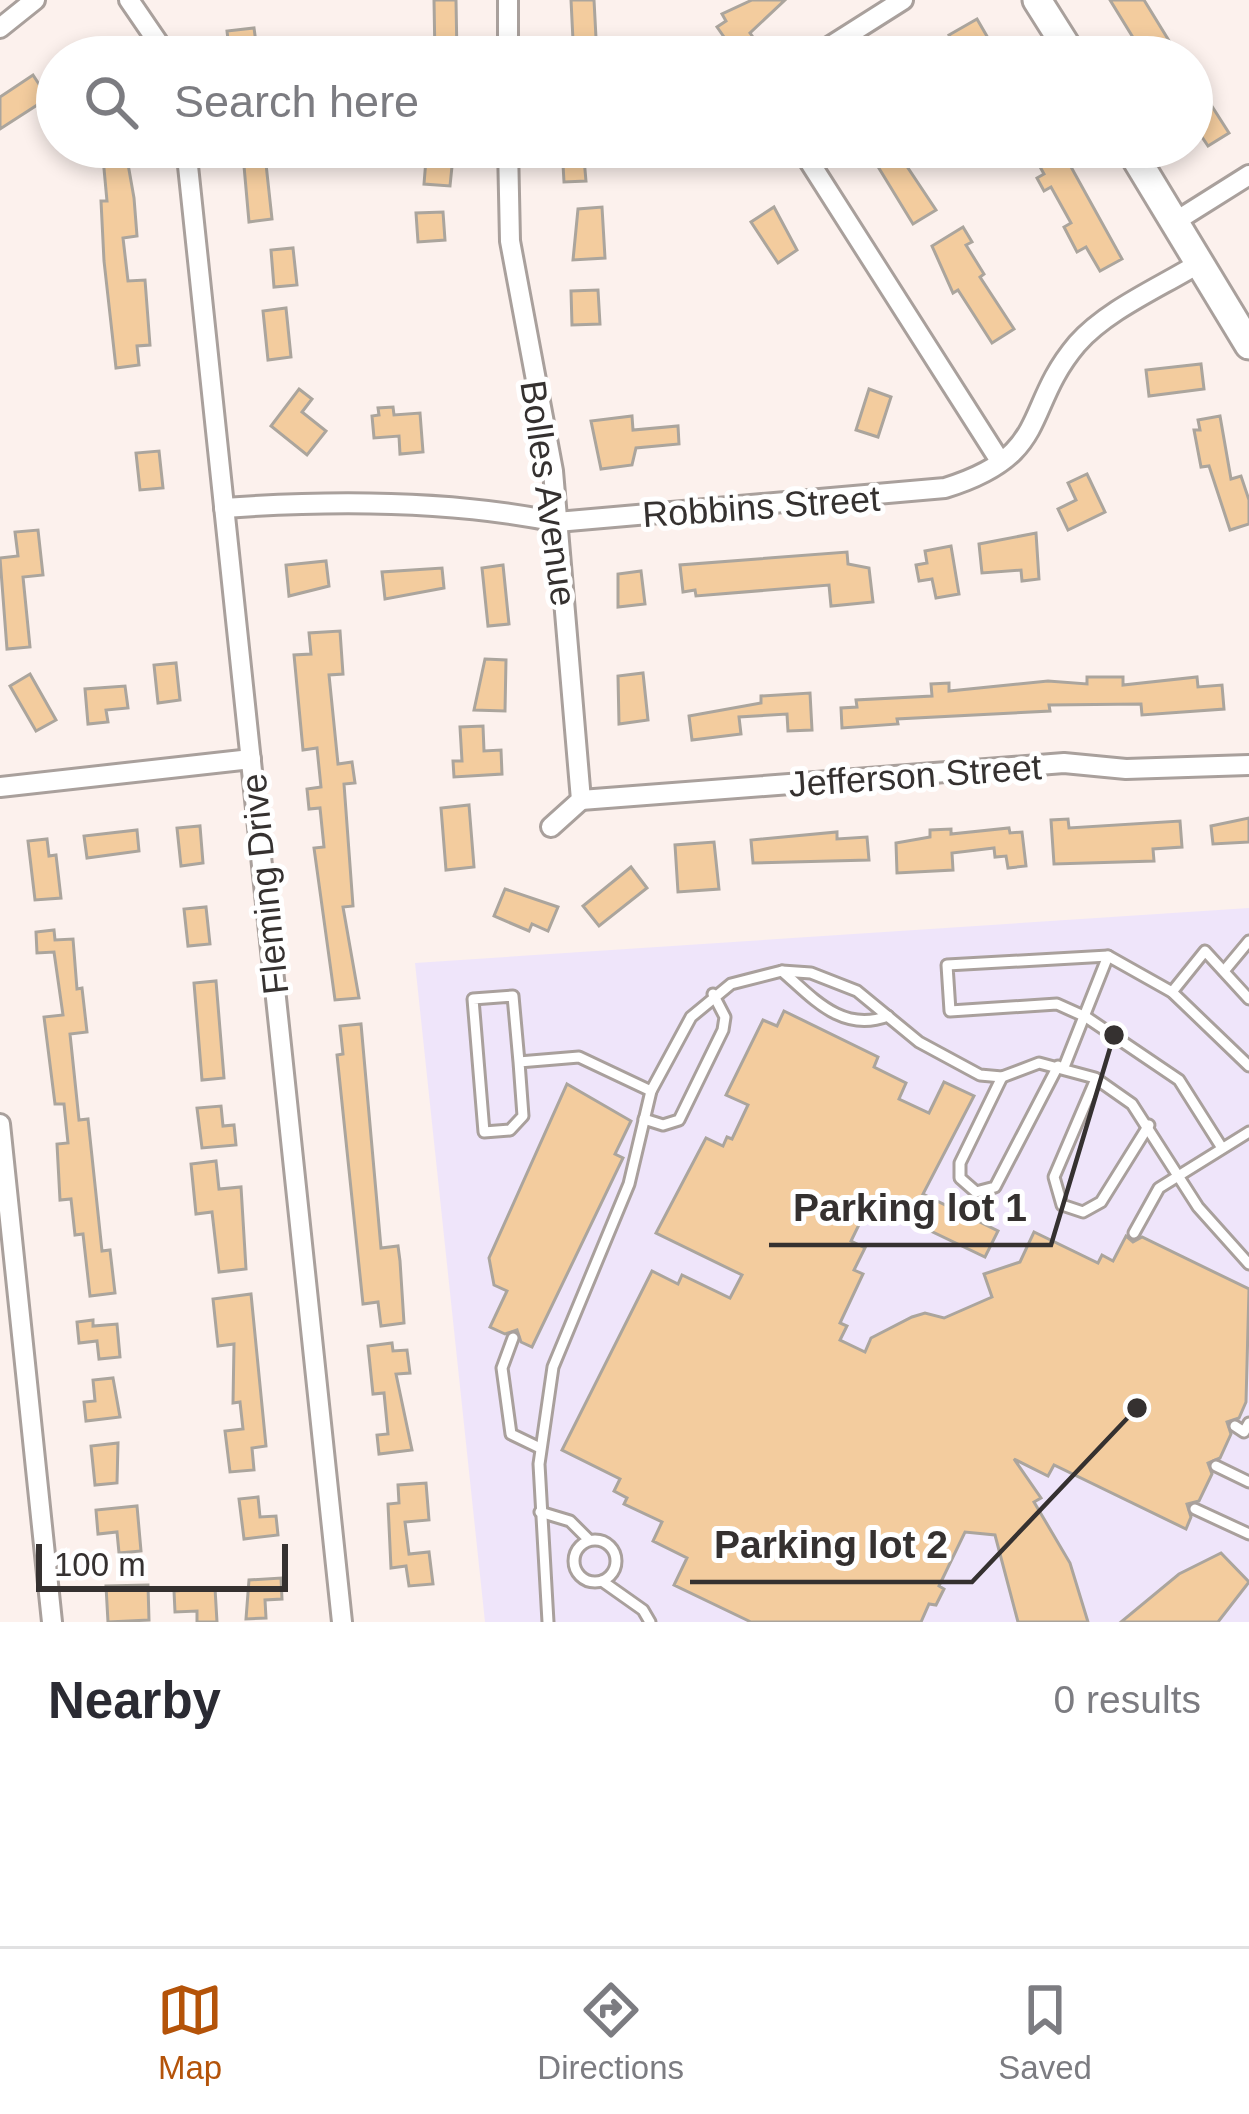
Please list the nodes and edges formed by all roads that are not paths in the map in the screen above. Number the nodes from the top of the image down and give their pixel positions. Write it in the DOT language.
graph roads {
  1 [pos="35,0"];
  2 [pos="129,0"];
  3 [pos="508,0"];
  4 [pos="903,0"];
  5 [pos="1037,0"];
  6 [pos="0,28"];
  7 [pos="154,36"];
  8 [pos="508,36"];
  9 [pos="846,36"];
  10 [pos="1060,36"];
  11 [pos="188,168"];
  12 [pos="508,168"];
  13 [pos="813,168"];
  14 [pos="1142,168"];
  15 [pos="1249,175"];
  16 [pos="1176,221"];
  17 [pos="1201,262"];
  18 [pos="1249,345"];
  19 [pos="1000,461"];
  20 [pos="224,508"];
  21 [pos="557,522"];
  22 [pos="251,759"];
  23 [pos="1249,765"];
  24 [pos="0,787"];
  25 [pos="581,800"];
  26 [pos="551,827"];
  27 [pos="1249,941"];
  28 [pos="1108,956"];
  29 [pos="782,971"];
  30 [pos="1224,971"];
  31 [pos="1172,992"];
  32 [pos="713,994"];
  33 [pos="1249,999"];
  34 [pos="1081,1015"];
  35 [pos="888,1016"];
  36 [pos="519,1062"];
  37 [pos="1249,1066"];
  38 [pos="1061,1067"];
  39 [pos="1002,1077"];
  40 [pos="1096,1079"];
  41 [pos="652,1091"];
  42 [pos="644,1119"];
  43 [pos="0,1124"];
  44 [pos="1148,1124"];
  45 [pos="1249,1132"];
  46 [pos="1222,1148"];
  47 [pos="1178,1176"];
  48 [pos="1134,1233"];
  49 [pos="1249,1264"];
  50 [pos="513,1338"];
  51 [pos="540,1448"];
  52 [pos="1216,1466"];
  53 [pos="1249,1482"];
  54 [pos="1195,1509"];
  55 [pos="540,1512"];
  56 [pos="1249,1534"];
  57 [pos="589,1540"];
  58 [pos="602,1581"];
  59 [pos="52,1622"];
  60 [pos="342,1622"];
  61 [pos="548,1622"];
  62 [pos="650,1622"];
  1 -- 6 [label="street"];
  2 -- 7 [label="street"];
  3 -- 8 [label="street"];
  4 -- 9 [label="street"];
  5 -- 10 [label="street"];
  11 -- 20 [label="street, Fleming Drive"];
  12 -- 21 [label="street, Bolles Avenue"];
  13 -- 19 [label="street"];
  14 -- 16 [label="street"];
  15 -- 16 [label="street"];
  16 -- 17 [label="street"];
  17 -- 18 [label="street"];
  17 -- 19 [label="street, Robbins Street"];
  19 -- 21 [label="street, Robbins Street"];
  20 -- 21 [label="street, Robbins Street"];
  20 -- 22 [label="street, Fleming Drive"];
  21 -- 25 [label="street, Bolles Avenue"];
  22 -- 24 [label="street"];
  22 -- 60 [label="street, Fleming Drive"];
  23 -- 25 [label="street, Jefferson Street"];
  25 -- 26 [label="street"];
  27 -- 30 [label="lane"];
  28 -- 31 [label="lane"];
  28 -- 34 [label="lane"];
  28 -- 34 [label="lane"];
  29 -- 32 [label="lane"];
  29 -- 35 [label="lane"];
  29 -- 35 [label="lane"];
  30 -- 31 [label="lane"];
  30 -- 33 [label="lane"];
  31 -- 37 [label="lane"];
  32 -- 41 [label="lane"];
  32 -- 42 [label="lane"];
  34 -- 38 [label="lane"];
  34 -- 46 [label="lane"];
  35 -- 39 [label="lane"];
  36 -- 36 [label="lane"];
  36 -- 41 [label="lane"];
  38 -- 39 [label="lane"];
  38 -- 39 [label="lane"];
  38 -- 40 [label="lane"];
  40 -- 44 [label="lane"];
  40 -- 44 [label="lane"];
  41 -- 42 [label="lane"];
  42 -- 51 [label="lane"];
  43 -- 59 [label="street"];
  44 -- 47 [label="lane"];
  45 -- 46 [label="lane"];
  46 -- 47 [label="lane"];
  47 -- 48 [label="lane"];
  47 -- 49 [label="lane"];
  50 -- 51 [label="lane"];
  51 -- 55 [label="lane"];
  52 -- 53 [label="lane"];
  54 -- 56 [label="lane"];
  55 -- 57 [label="lane"];
  55 -- 61 [label="lane"];
  57 -- 58 [label="lane"];
  57 -- 58 [label="lane"];
  58 -- 62 [label="lane"];
}
